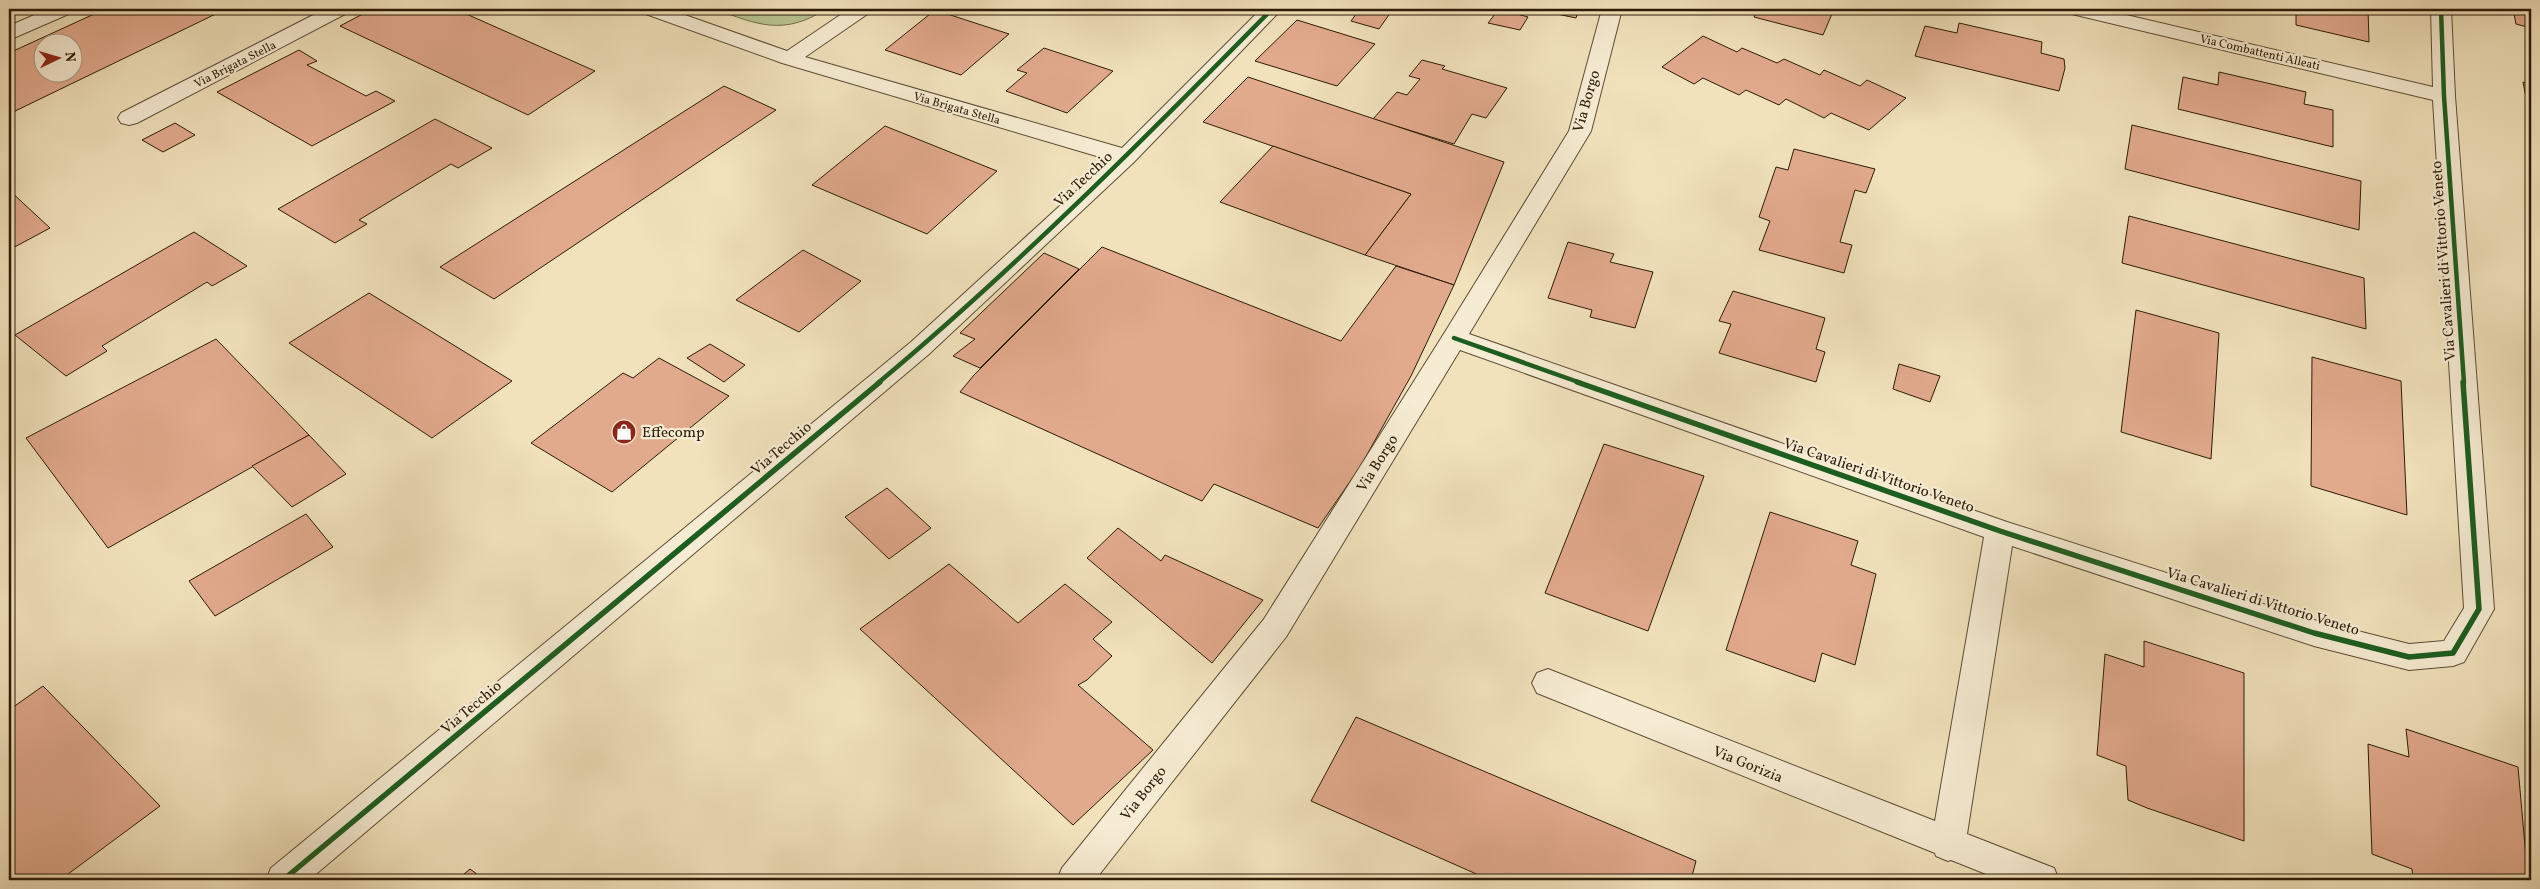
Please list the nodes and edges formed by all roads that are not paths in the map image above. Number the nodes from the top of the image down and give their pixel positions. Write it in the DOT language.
graph roads {
  1 [pos="64,9"];
  2 [pos="340,9"];
  3 [pos="650,9"];
  4 [pos="862,9"];
  5 [pos="1272,9"];
  6 [pos="1612,9"];
  7 [pos="2076,9"];
  8 [pos="2441,9"];
  9 [pos="9,34"];
  10 [pos="788,59"];
  11 [pos="2444,96"];
  12 [pos="129,118"];
  13 [pos="1126,157"];
  14 [pos="1454,338"];
  15 [pos="2000,531"];
  16 [pos="1548,683"];
  17 [pos="1948,845"];
  18 [pos="283,880"];
  19 [pos="1074,880"];
  20 [pos="2042,880"];
  1 -- 9 [label="street"];
  2 -- 12 [label="street, Via Brigata Stella"];
  3 -- 10 [label="street, Via Brigata Stella"];
  4 -- 10 [label="street"];
  5 -- 13 [label="street, Via Tecchio"];
  6 -- 14 [label="street, Via Borgo"];
  7 -- 11 [label="street, Via Combattenti Alleati"];
  8 -- 11 [label="street, Via Cavalieri di Vittorio Veneto"];
  10 -- 13 [label="street, Via Brigata Stella"];
  11 -- 15 [label="street, Via Cavalieri di Vittorio Veneto"];
  13 -- 18 [label="street, Via Tecchio"];
  14 -- 15 [label="street, Via Cavalieri di Vittorio Veneto"];
  14 -- 19 [label="street, Via Borgo"];
  15 -- 17 [label="street"];
  16 -- 17 [label="street, Via Gorizia"];
  17 -- 20 [label="street, Via Gorizia"];
}
